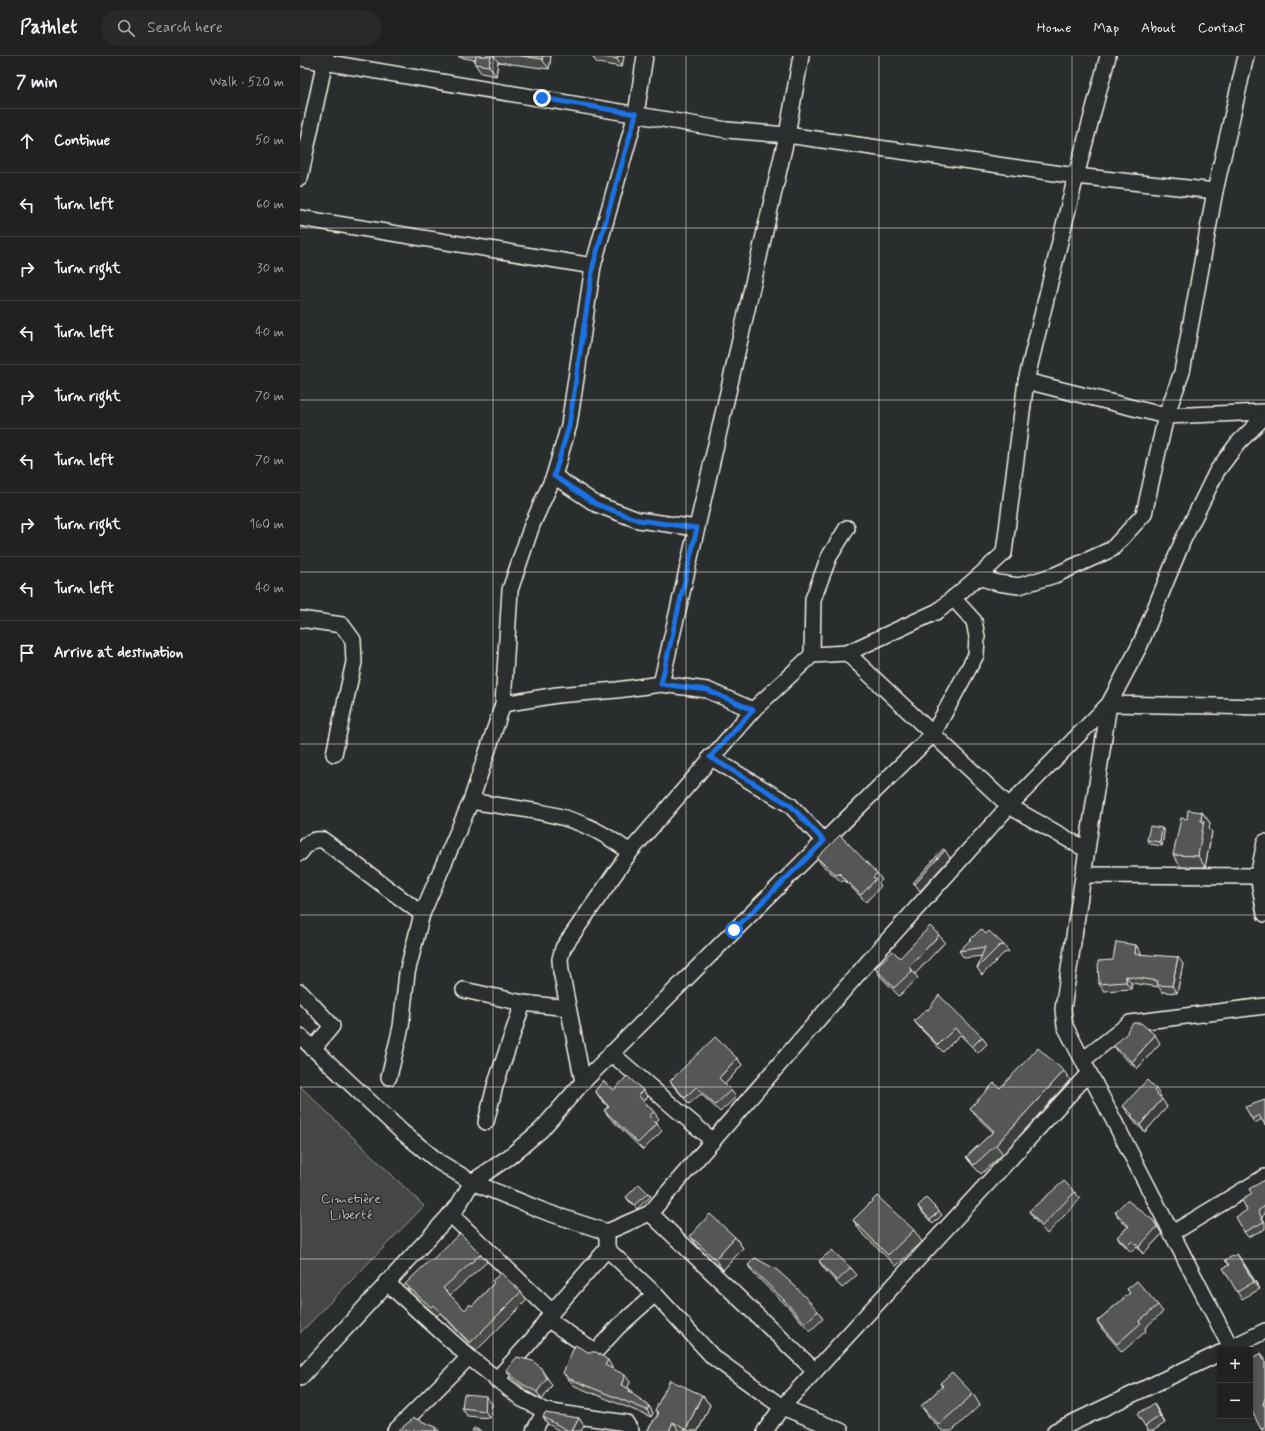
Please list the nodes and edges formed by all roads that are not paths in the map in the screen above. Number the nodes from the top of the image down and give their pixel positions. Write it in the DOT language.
graph roads {
  1 [pos="645,56"];
  2 [pos="801,56"];
  3 [pos="1108,56"];
  4 [pos="1246,56"];
  5 [pos="300,58"];
  6 [pos="325,59"];
  7 [pos="636,114"];
  8 [pos="787,136"];
  9 [pos="1076,176"];
  10 [pos="300,178"];
  11 [pos="1215,191"];
  12 [pos="300,218"];
  13 [pos="593,266"];
  14 [pos="1026,380"];
  15 [pos="1265,412"];
  16 [pos="1166,416"];
  17 [pos="1265,416"];
  18 [pos="554,476"];
  19 [pos="697,528"];
  20 [pos="848,528"];
  21 [pos="978,577"];
  22 [pos="953,598"];
  23 [pos="300,620"];
  24 [pos="848,653"];
  25 [pos="812,655"];
  26 [pos="661,684"];
  27 [pos="503,704"];
  28 [pos="1109,704"];
  29 [pos="1265,707"];
  30 [pos="753,710"];
  31 [pos="933,734"];
  32 [pos="334,754"];
  33 [pos="710,757"];
  34 [pos="471,802"];
  35 [pos="1009,806"];
  36 [pos="824,841"];
  37 [pos="1265,842"];
  38 [pos="1087,850"];
  39 [pos="630,852"];
  40 [pos="300,853"];
  41 [pos="1083,874"];
  42 [pos="1258,876"];
  43 [pos="1265,912"];
  44 [pos="422,914"];
  45 [pos="464,990"];
  46 [pos="300,992"];
  47 [pos="523,1003"];
  48 [pos="1265,1006"];
  49 [pos="568,1008"];
  50 [pos="300,1036"];
  51 [pos="313,1049"];
  52 [pos="611,1053"];
  53 [pos="1086,1067"];
  54 [pos="390,1077"];
  55 [pos="583,1082"];
  56 [pos="486,1122"];
  57 [pos="713,1141"];
  58 [pos="1265,1176"];
  59 [pos="472,1182"];
  60 [pos="650,1213"];
  61 [pos="450,1214"];
  62 [pos="607,1232"];
  63 [pos="1171,1234"];
  64 [pos="607,1249"];
  65 [pos="386,1282"];
  66 [pos="655,1294"];
  67 [pos="549,1315"];
  68 [pos="1265,1331"];
  69 [pos="1224,1347"];
  70 [pos="1231,1347"];
  71 [pos="1217,1354"];
  72 [pos="469,1357"];
  73 [pos="815,1371"];
  74 [pos="300,1378"];
  75 [pos="496,1380"];
  76 [pos="782,1407"];
  77 [pos="545,1411"];
  78 [pos="774,1427"];
  79 [pos="1057,1430"];
  80 [pos="395,1431"];
  81 [pos="534,1431"];
  82 [pos="631,1431"];
  83 [pos="841,1431"];
  1 -- 7 [label="street"];
  2 -- 8 [label="street"];
  3 -- 9 [label="street"];
  4 -- 11 [label="street"];
  5 -- 6 [label="street"];
  6 -- 7 [label="street"];
  6 -- 10 [label="street"];
  7 -- 8 [label="street"];
  7 -- 13 [label="street"];
  8 -- 9 [label="street"];
  8 -- 19 [label="street"];
  9 -- 11 [label="street"];
  9 -- 14 [label="street"];
  11 -- 16 [label="street"];
  12 -- 13 [label="street"];
  13 -- 18 [label="street"];
  14 -- 16 [label="street"];
  14 -- 21 [label="street"];
  15 -- 16 [label="street"];
  16 -- 21 [label="street"];
  17 -- 28 [label="street"];
  18 -- 19 [label="street"];
  18 -- 27 [label="street"];
  19 -- 26 [label="street"];
  20 -- 25 [label="street"];
  21 -- 22 [label="street"];
  22 -- 24 [label="street"];
  22 -- 31 [label="street"];
  23 -- 32 [label="street"];
  24 -- 25 [label="street"];
  24 -- 31 [label="street"];
  25 -- 30 [label="street"];
  26 -- 27 [label="street"];
  26 -- 30 [label="street"];
  27 -- 34 [label="street"];
  28 -- 29 [label="street"];
  28 -- 35 [label="street"];
  28 -- 38 [label="street"];
  30 -- 33 [label="street"];
  31 -- 35 [label="street"];
  31 -- 36 [label="street"];
  33 -- 36 [label="street"];
  33 -- 39 [label="street"];
  34 -- 39 [label="street"];
  34 -- 44 [label="street"];
  35 -- 38 [label="street"];
  35 -- 57 [label="street"];
  36 -- 52 [label="street"];
  37 -- 42 [label="street"];
  38 -- 41 [label="street"];
  39 -- 49 [label="street"];
  40 -- 44 [label="street"];
  41 -- 42 [label="street"];
  41 -- 53 [label="street"];
  42 -- 43 [label="street"];
  44 -- 54 [label="street"];
  45 -- 47 [label="street"];
  46 -- 51 [label="street"];
  47 -- 49 [label="street"];
  47 -- 56 [label="street"];
  48 -- 53 [label="street"];
  49 -- 55 [label="street"];
  50 -- 51 [label="street"];
  51 -- 59 [label="street"];
  52 -- 55 [label="street"];
  52 -- 57 [label="street"];
  53 -- 63 [label="street"];
  53 -- 73 [label="street"];
  55 -- 59 [label="street"];
  57 -- 60 [label="street"];
  58 -- 63 [label="street"];
  59 -- 61 [label="street"];
  59 -- 62 [label="street"];
  60 -- 62 [label="street"];
  60 -- 73 [label="street"];
  61 -- 65 [label="street"];
  61 -- 67 [label="street"];
  62 -- 64 [label="street"];
  63 -- 69 [label="street"];
  64 -- 66 [label="street"];
  64 -- 67 [label="street"];
  65 -- 72 [label="street"];
  65 -- 74 [label="street"];
  66 -- 67 [label="street"];
  66 -- 76 [label="street"];
  67 -- 75 [label="street"];
  68 -- 70 [label="street"];
  71 -- 79 [label="street"];
  72 -- 75 [label="street"];
  72 -- 80 [label="street"];
  73 -- 76 [label="street"];
  75 -- 77 [label="street"];
  76 -- 78 [label="street"];
  76 -- 83 [label="street"];
  77 -- 81 [label="street"];
  77 -- 82 [label="street"];
}
